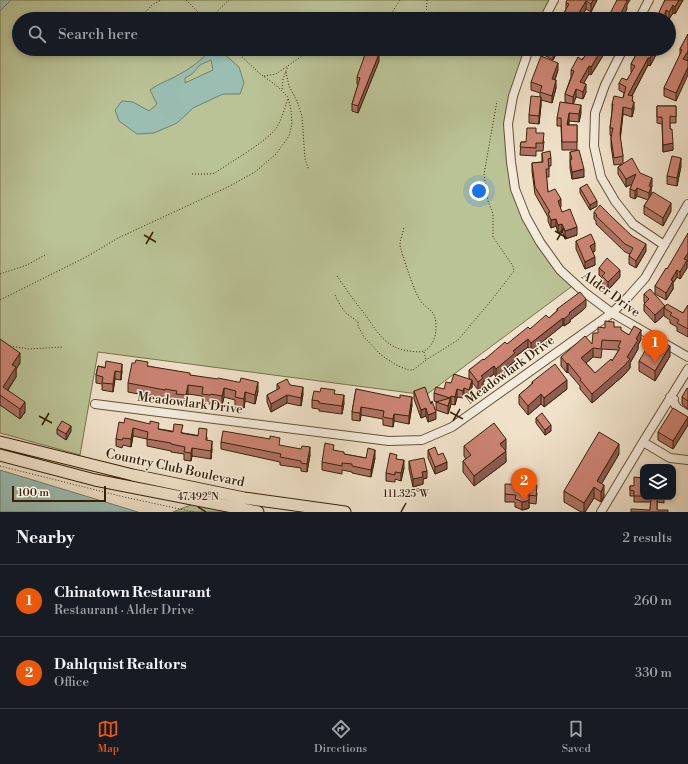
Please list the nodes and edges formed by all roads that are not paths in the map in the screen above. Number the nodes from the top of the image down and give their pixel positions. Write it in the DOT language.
graph roads {
  1 [pos="554,0"];
  2 [pos="649,0"];
  3 [pos="548,12"];
  4 [pos="643,12"];
  5 [pos="527,56"];
  6 [pos="620,56"];
  7 [pos="688,204"];
  8 [pos="664,245"];
  9 [pos="612,313"];
  10 [pos="688,357"];
  11 [pos="688,369"];
  12 [pos="670,397"];
  13 [pos="95,404"];
  14 [pos="688,415"];
  15 [pos="0,442"];
  16 [pos="642,442"];
  17 [pos="0,455"];
  18 [pos="688,460"];
  19 [pos="258,512"];
  20 [pos="345,512"];
  21 [pos="601,512"];
  1 -- 3 [label="street"];
  2 -- 4 [label="street"];
  5 -- 9 [label="street, Alder Drive"];
  6 -- 8 [label="street"];
  7 -- 8 [label="street, Meadowlark Drive"];
  8 -- 9 [label="street, Meadowlark Drive"];
  9 -- 10 [label="street, Alder Drive"];
  9 -- 13 [label="street, Meadowlark Drive"];
  11 -- 12 [label="street"];
  12 -- 14 [label="street"];
  12 -- 16 [label="street"];
  15 -- 20 [label="highway, Country Club Boulevard"];
  16 -- 18 [label="street"];
  16 -- 21 [label="street"];
  17 -- 19 [label="highway, Country Club Boulevard"];
}
